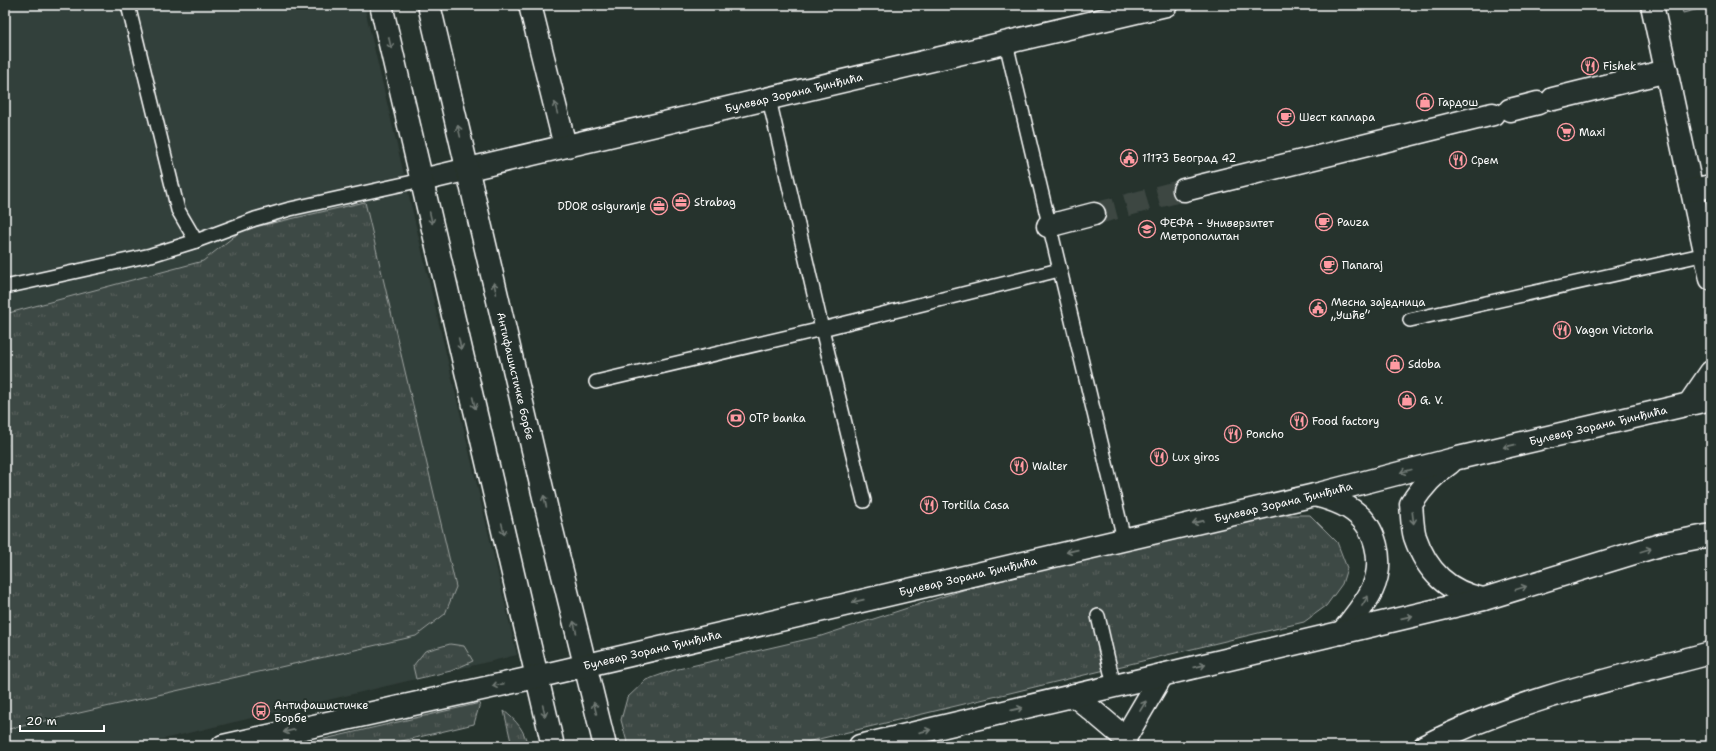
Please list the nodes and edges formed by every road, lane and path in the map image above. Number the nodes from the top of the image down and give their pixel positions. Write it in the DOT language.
graph roads {
  1 [pos="128,5"];
  2 [pos="381,5"];
  3 [pos="429,5"];
  4 [pos="530,5"];
  5 [pos="1166,5"];
  6 [pos="1652,5"];
  7 [pos="1006,43"];
  8 [pos="1666,71"];
  9 [pos="769,99"];
  10 [pos="565,146"];
  11 [pos="467,169"];
  12 [pos="422,180"];
  13 [pos="1701,188"];
  14 [pos="1184,190"];
  15 [pos="1094,214"];
  16 [pos="1048,226"];
  17 [pos="196,241"];
  18 [pos="1706,254"];
  19 [pos="1059,270"];
  20 [pos="1711,279"];
  21 [pos="5,287"];
  22 [pos="1410,320"];
  23 [pos="822,329"];
  24 [pos="1711,372"];
  25 [pos="596,382"];
  26 [pos="1711,399"];
  27 [pos="1689,404"];
  28 [pos="1458,458"];
  29 [pos="1315,495"];
  30 [pos="864,501"];
  31 [pos="1711,535"];
  32 [pos="1124,539"];
  33 [pos="1484,599"];
  34 [pos="1098,616"];
  35 [pos="1342,632"];
  36 [pos="1711,653"];
  37 [pos="584,665"];
  38 [pos="1162,675"];
  39 [pos="536,677"];
  40 [pos="1114,686"];
  41 [pos="1074,695"];
  42 [pos="1126,742"];
  43 [pos="223,746"];
  44 [pos="552,746"];
  45 [pos="604,746"];
  46 [pos="860,746"];
  47 [pos="1426,746"];
  1 -- 17 [label="lane"];
  2 -- 12 [label="street, one-way"];
  11 -- 3 [label="street, Антифашистичке борбе, one-way"];
  10 -- 4 [label="street, one-way"];
  5 -- 7 [label="street, Булевар Зорана Ђинђића"];
  6 -- 8 [label="street"];
  7 -- 9 [label="street, Булевар Зорана Ђинђића"];
  7 -- 16 [label="lane"];
  8 -- 13 [label="street"];
  8 -- 14 [label="street"];
  9 -- 10 [label="street, Булевар Зорана Ђинђића"];
  9 -- 23 [label="lane"];
  10 -- 11 [label="street, Булевар Зорана Ђинђића"];
  11 -- 12 [label="street, Булевар Зорана Ђинђића"];
  37 -- 11 [label="street, Антифашистичке борбе, one-way"];
  12 -- 17 [label="lane"];
  12 -- 39 [label="street, one-way"];
  13 -- 18 [label="street"];
  15 -- 16 [label="street"];
  16 -- 19 [label="lane"];
  17 -- 21 [label="lane"];
  18 -- 20 [label="street"];
  18 -- 22 [label="lane"];
  19 -- 23 [label="lane"];
  19 -- 32 [label="lane"];
  23 -- 25 [label="lane"];
  23 -- 30 [label="lane"];
  24 -- 27 [label="street"];
  26 -- 27 [label="street, Булевар Зорана Ђинђића"];
  27 -- 28 [label="street, Булевар Зорана Ђинђића, one-way"];
  28 -- 29 [label="street, Булевар Зорана Ђинђића, one-way"];
  28 -- 33 [label="street, one-way"];
  29 -- 32 [label="street, Булевар Зорана Ђинђића, one-way"];
  35 -- 29 [label="street, one-way"];
  33 -- 31 [label="street, one-way"];
  32 -- 37 [label="street, Булевар Зорана Ђинђића, one-way"];
  35 -- 33 [label="street, one-way"];
  34 -- 40 [label="lane"];
  38 -- 35 [label="street, one-way"];
  36 -- 47 [label="street"];
  37 -- 39 [label="street, Булевар Зорана Ђинђића"];
  45 -- 37 [label="street, Антифашистичке борбе, one-way"];
  38 -- 40 [label="street"];
  42 -- 38 [label="street, one-way"];
  39 -- 43 [label="street, Булевар Зорана Ђинђића, one-way"];
  39 -- 44 [label="street, one-way"];
  40 -- 41 [label="street"];
  41 -- 42 [label="street"];
  46 -- 41 [label="street, one-way"];
}
